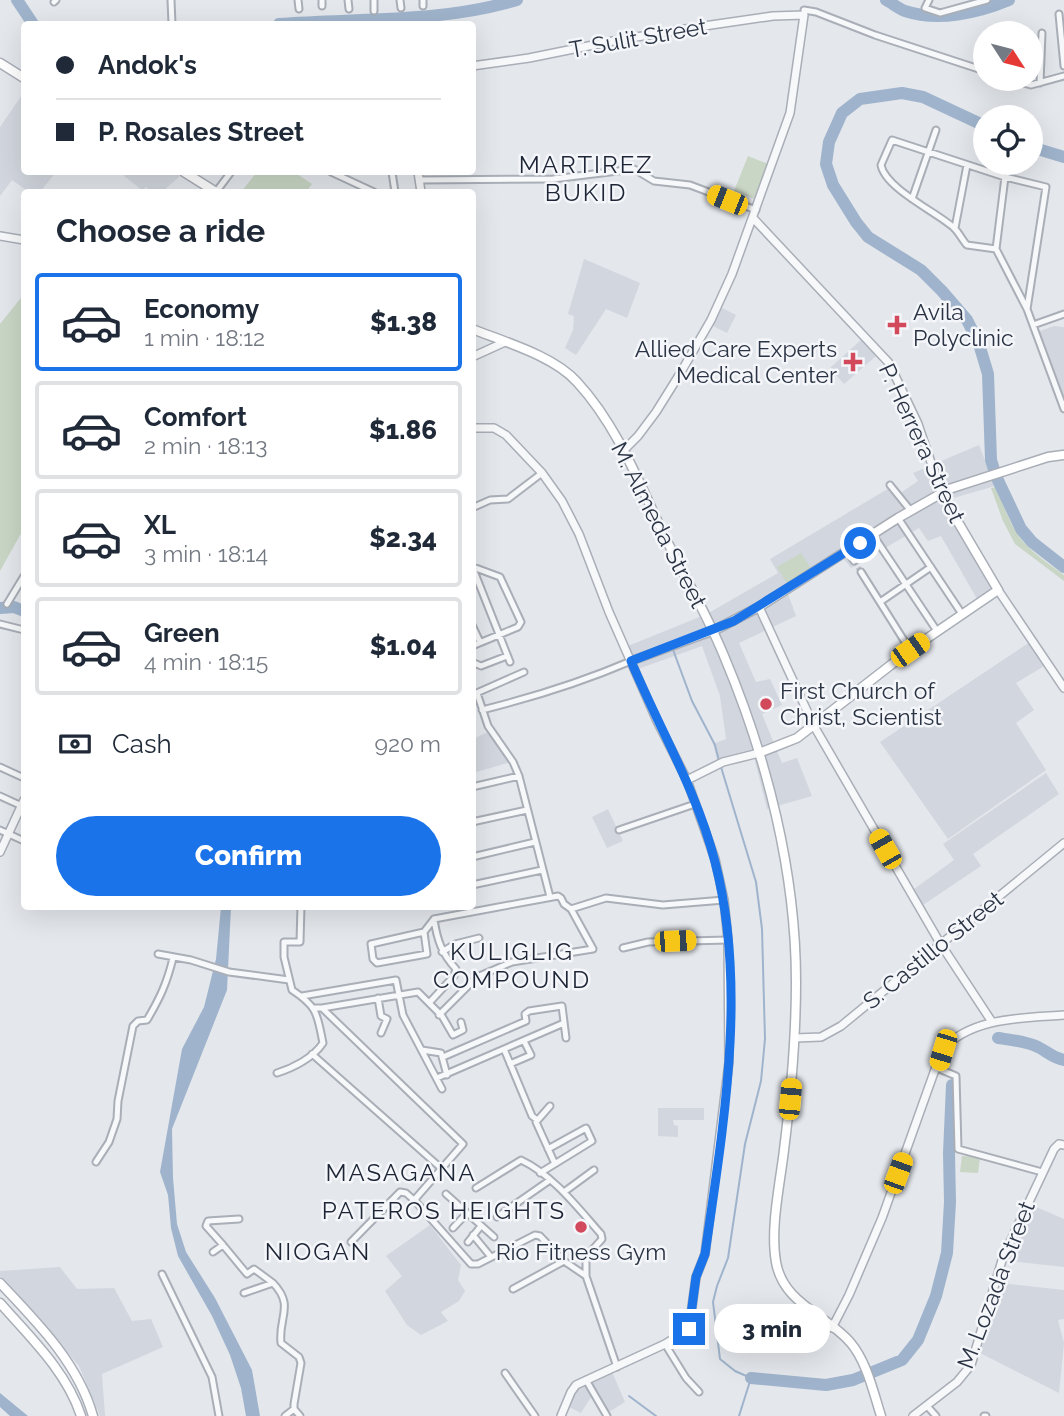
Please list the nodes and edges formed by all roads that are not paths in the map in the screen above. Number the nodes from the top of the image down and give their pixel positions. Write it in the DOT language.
graph roads {
  1 [pos="171,0"];
  2 [pos="298,0"];
  3 [pos="348,0"];
  4 [pos="374,0"];
  5 [pos="400,0"];
  6 [pos="805,0"];
  7 [pos="987,0"];
  8 [pos="927,3"];
  9 [pos="401,8"];
  10 [pos="299,9"];
  11 [pos="349,9"];
  12 [pos="374,10"];
  13 [pos="804,13"];
  14 [pos="1059,14"];
  15 [pos="172,21"];
  16 [pos="0,63"];
  17 [pos="476,65"];
  18 [pos="1064,66"];
  19 [pos="973,67"];
  20 [pos="21,76"];
  21 [pos="1064,76"];
  22 [pos="1043,82"];
  23 [pos="936,130"];
  24 [pos="928,152"];
  25 [pos="967,165"];
  26 [pos="189,175"];
  27 [pos="337,175"];
  28 [pos="419,176"];
  29 [pos="1005,177"];
  30 [pos="211,189"];
  31 [pos="368,189"];
  32 [pos="912,199"];
  33 [pos="754,214"];
  34 [pos="955,228"];
  35 [pos="0,236"];
  36 [pos="21,240"];
  37 [pos="996,249"];
  38 [pos="1027,309"];
  39 [pos="1064,314"];
  40 [pos="1033,326"];
  41 [pos="476,331"];
  42 [pos="505,342"];
  43 [pos="476,355"];
  44 [pos="1064,409"];
  45 [pos="476,428"];
  46 [pos="623,451"];
  47 [pos="1064,456"];
  48 [pos="542,474"];
  49 [pos="890,485"];
  50 [pos="942,495"];
  51 [pos="476,506"];
  52 [pos="911,511"];
  53 [pos="898,518"];
  54 [pos="873,534"];
  55 [pos="847,551"];
  56 [pos="854,561"];
  57 [pos="931,567"];
  58 [pos="476,568"];
  59 [pos="861,572"];
  60 [pos="476,575"];
  61 [pos="21,583"];
  62 [pos="906,584"];
  63 [pos="998,590"];
  64 [pos="880,602"];
  65 [pos="7,604"];
  66 [pos="759,607"];
  67 [pos="962,614"];
  68 [pos="0,624"];
  69 [pos="21,629"];
  70 [pos="713,631"];
  71 [pos="937,631"];
  72 [pos="476,634"];
  73 [pos="499,634"];
  74 [pos="480,642"];
  75 [pos="476,644"];
  76 [pos="910,650"];
  77 [pos="631,661"];
  78 [pos="476,664"];
  79 [pos="524,672"];
  80 [pos="1064,688"];
  81 [pos="476,694"];
  82 [pos="476,696"];
  83 [pos="482,710"];
  84 [pos="814,726"];
  85 [pos="759,752"];
  86 [pos="0,767"];
  87 [pos="519,776"];
  88 [pos="21,777"];
  89 [pos="687,780"];
  90 [pos="476,786"];
  91 [pos="0,796"];
  92 [pos="21,803"];
  93 [pos="695,804"];
  94 [pos="21,810"];
  95 [pos="527,810"];
  96 [pos="476,821"];
  97 [pos="0,830"];
  98 [pos="619,830"];
  99 [pos="8,834"];
  100 [pos="21,840"];
  101 [pos="535,842"];
  102 [pos="1064,843"];
  103 [pos="0,852"];
  104 [pos="476,856"];
  105 [pos="542,870"];
  106 [pos="476,884"];
  107 [pos="550,897"];
  108 [pos="724,900"];
  109 [pos="571,909"];
  110 [pos="300,910"];
  111 [pos="445,910"];
  112 [pos="446,917"];
  113 [pos="434,919"];
  114 [pos="424,932"];
  115 [pos="479,938"];
  116 [pos="728,940"];
  117 [pos="940,943"];
  118 [pos="623,948"];
  119 [pos="442,952"];
  120 [pos="158,954"];
  121 [pos="173,958"];
  122 [pos="289,980"];
  123 [pos="399,995"];
  124 [pos="302,996"];
  125 [pos="378,998"];
  126 [pos="429,1003"];
  127 [pos="315,1008"];
  128 [pos="323,1008"];
  129 [pos="440,1014"];
  130 [pos="1064,1015"];
  131 [pos="992,1022"];
  132 [pos="461,1023"];
  133 [pos="565,1023"];
  134 [pos="381,1033"];
  135 [pos="566,1038"];
  136 [pos="795,1038"];
  137 [pos="524,1041"];
  138 [pos="504,1049"];
  139 [pos="422,1050"];
  140 [pos="312,1054"];
  141 [pos="443,1057"];
  142 [pos="510,1064"];
  143 [pos="937,1068"];
  144 [pos="276,1073"];
  145 [pos="447,1075"];
  146 [pos="437,1078"];
  147 [pos="443,1089"];
  148 [pos="550,1106"];
  149 [pos="536,1119"];
  150 [pos="1064,1145"];
  151 [pos="548,1149"];
  152 [pos="96,1162"];
  153 [pos="555,1164"];
  154 [pos="442,1169"];
  155 [pos="594,1170"];
  156 [pos="540,1172"];
  157 [pos="1042,1172"];
  158 [pos="550,1180"];
  159 [pos="477,1188"];
  160 [pos="564,1192"];
  161 [pos="446,1194"];
  162 [pos="415,1201"];
  163 [pos="467,1213"];
  164 [pos="497,1217"];
  165 [pos="239,1219"];
  166 [pos="481,1226"];
  167 [pos="453,1227"];
  168 [pos="473,1235"];
  169 [pos="494,1237"];
  170 [pos="351,1242"];
  171 [pos="468,1242"];
  172 [pos="223,1245"];
  173 [pos="213,1252"];
  174 [pos="491,1257"];
  175 [pos="564,1261"];
  176 [pos="162,1274"];
  177 [pos="586,1276"];
  178 [pos="0,1283"];
  179 [pos="273,1283"];
  180 [pos="513,1289"];
  181 [pos="244,1293"];
  182 [pos="0,1303"];
  183 [pos="832,1328"];
  184 [pos="665,1344"];
  185 [pos="617,1367"];
  186 [pos="505,1373"];
  187 [pos="586,1380"];
  188 [pos="699,1392"];
  189 [pos="928,1406"];
  190 [pos="294,1409"];
  191 [pos="80,1416"];
  192 [pos="93,1416"];
  193 [pos="219,1416"];
  194 [pos="285,1416"];
  195 [pos="300,1416"];
  196 [pos="534,1416"];
  197 [pos="561,1416"];
  198 [pos="607,1416"];
  199 [pos="881,1416"];
  200 [pos="913,1416"];
  201 [pos="936,1416"];
  1 -- 15 [label="street"];
  2 -- 10 [label="street"];
  3 -- 11 [label="street"];
  4 -- 12 [label="street"];
  5 -- 9 [label="street"];
  6 -- 13 [label="street"];
  7 -- 8 [label="street"];
  13 -- 17 [label="street, T. Sulit Street"];
  13 -- 19 [label="street"];
  13 -- 33 [label="street"];
  14 -- 18 [label="street"];
  16 -- 20 [label="main road"];
  21 -- 22 [label="street"];
  23 -- 24 [label="street"];
  24 -- 25 [label="street"];
  24 -- 32 [label="street"];
  24 -- 32 [label="street"];
  25 -- 29 [label="street"];
  25 -- 34 [label="street"];
  26 -- 30 [label="main road"];
  27 -- 31 [label="street"];
  28 -- 33 [label="street"];
  29 -- 37 [label="street"];
  29 -- 38 [label="street"];
  32 -- 34 [label="street"];
  33 -- 46 [label="street"];
  33 -- 50 [label="street, P. Herrera Street"];
  34 -- 37 [label="street"];
  35 -- 36 [label="street"];
  37 -- 38 [label="street"];
  38 -- 40 [label="street"];
  39 -- 40 [label="street"];
  40 -- 44 [label="street"];
  41 -- 42 [label="main road, M. Almeda Street"];
  42 -- 43 [label="street"];
  42 -- 46 [label="main road, M. Almeda Street"];
  45 -- 48 [label="street"];
  46 -- 70 [label="main road, M. Almeda Street"];
  47 -- 50 [label="main road"];
  48 -- 51 [label="street"];
  48 -- 77 [label="street"];
  49 -- 52 [label="street"];
  50 -- 52 [label="main road"];
  50 -- 63 [label="main road, P. Herrera Street"];
  52 -- 53 [label="main road"];
  53 -- 54 [label="main road"];
  53 -- 57 [label="street"];
  54 -- 55 [label="main road"];
  54 -- 62 [label="street"];
  55 -- 56 [label="street"];
  55 -- 66 [label="main road"];
  57 -- 62 [label="street"];
  57 -- 67 [label="street"];
  58 -- 73 [label="street"];
  59 -- 64 [label="street"];
  60 -- 73 [label="street"];
  61 -- 65 [label="street"];
  62 -- 64 [label="street"];
  62 -- 71 [label="street"];
  63 -- 67 [label="main road"];
  63 -- 80 [label="street, P. Herrera Street"];
  64 -- 76 [label="street"];
  66 -- 70 [label="main road"];
  66 -- 84 [label="street"];
  67 -- 71 [label="main road"];
  68 -- 69 [label="street"];
  70 -- 77 [label="street"];
  70 -- 85 [label="main road, M. Almeda Street"];
  71 -- 76 [label="main road"];
  72 -- 74 [label="street"];
  73 -- 74 [label="street"];
  73 -- 78 [label="street"];
  74 -- 75 [label="street"];
  76 -- 84 [label="main road"];
  77 -- 83 [label="street"];
  77 -- 89 [label="street"];
  79 -- 81 [label="street"];
  82 -- 83 [label="street"];
  83 -- 87 [label="street"];
  84 -- 85 [label="main road"];
  84 -- 117 [label="street"];
  85 -- 89 [label="street"];
  85 -- 136 [label="main road, M. Almeda Street"];
  86 -- 88 [label="street"];
  87 -- 90 [label="street"];
  87 -- 95 [label="street"];
  89 -- 93 [label="street"];
  91 -- 92 [label="street"];
  93 -- 98 [label="street"];
  93 -- 108 [label="street"];
  94 -- 99 [label="street"];
  95 -- 96 [label="street"];
  95 -- 101 [label="street"];
  97 -- 99 [label="street"];
  99 -- 100 [label="street"];
  99 -- 103 [label="street"];
  101 -- 104 [label="street"];
  101 -- 105 [label="street"];
  102 -- 117 [label="street, S. Castillo Street"];
  105 -- 106 [label="street"];
  105 -- 107 [label="street"];
  107 -- 109 [label="street"];
  107 -- 112 [label="street"];
  108 -- 109 [label="street"];
  108 -- 116 [label="street"];
  109 -- 129 [label="street"];
  110 -- 122 [label="street"];
  111 -- 112 [label="street"];
  112 -- 113 [label="street"];
  113 -- 114 [label="street"];
  113 -- 119 [label="street"];
  114 -- 114 [label="street"];
  115 -- 119 [label="street"];
  116 -- 118 [label="street"];
  116 -- 184 [label="street"];
  117 -- 131 [label="street"];
  117 -- 136 [label="street, S. Castillo Street"];
  119 -- 126 [label="street"];
  120 -- 121 [label="street"];
  121 -- 122 [label="street"];
  121 -- 152 [label="street"];
  122 -- 124 [label="street"];
  123 -- 124 [label="street"];
  123 -- 125 [label="street"];
  123 -- 126 [label="street"];
  123 -- 139 [label="street"];
  124 -- 127 [label="street"];
  125 -- 128 [label="street"];
  125 -- 134 [label="street"];
  126 -- 129 [label="street"];
  127 -- 128 [label="street"];
  127 -- 140 [label="street"];
  128 -- 154 [label="street"];
  129 -- 132 [label="street"];
  130 -- 131 [label="street"];
  131 -- 143 [label="street"];
  133 -- 135 [label="street"];
  133 -- 137 [label="street"];
  133 -- 141 [label="street"];
  136 -- 183 [label="main road, M. Almeda Street"];
  137 -- 138 [label="street"];
  137 -- 142 [label="street"];
  138 -- 142 [label="street"];
  138 -- 145 [label="street"];
  139 -- 141 [label="street"];
  139 -- 146 [label="street"];
  140 -- 144 [label="street"];
  140 -- 154 [label="street"];
  141 -- 145 [label="street"];
  142 -- 149 [label="street"];
  143 -- 157 [label="street"];
  143 -- 183 [label="street"];
  145 -- 146 [label="street"];
  146 -- 147 [label="street"];
  148 -- 149 [label="street"];
  149 -- 151 [label="street"];
  150 -- 157 [label="street, M. Lozada Street"];
  151 -- 153 [label="street"];
  151 -- 153 [label="street"];
  153 -- 156 [label="street"];
  154 -- 162 [label="street"];
  155 -- 160 [label="street"];
  156 -- 158 [label="street"];
  156 -- 159 [label="street"];
  157 -- 189 [label="street, M. Lozada Street"];
  158 -- 160 [label="street"];
  158 -- 164 [label="street"];
  160 -- 177 [label="street"];
  161 -- 163 [label="street"];
  162 -- 170 [label="street"];
  162 -- 174 [label="street"];
  163 -- 166 [label="street"];
  163 -- 167 [label="street"];
  165 -- 172 [label="street"];
  166 -- 168 [label="street"];
  166 -- 169 [label="street"];
  168 -- 171 [label="street"];
  168 -- 174 [label="street"];
  172 -- 173 [label="street"];
  172 -- 179 [label="street"];
  174 -- 175 [label="street"];
  175 -- 177 [label="street"];
  175 -- 180 [label="street"];
  176 -- 193 [label="street"];
  177 -- 185 [label="street"];
  178 -- 192 [label="main road"];
  179 -- 181 [label="street"];
  179 -- 190 [label="street"];
  182 -- 191 [label="main road"];
  183 -- 199 [label="main road, M. Almeda Street"];
  184 -- 185 [label="street"];
  184 -- 188 [label="street"];
  185 -- 187 [label="street"];
  186 -- 196 [label="street"];
  187 -- 197 [label="street"];
  187 -- 198 [label="street"];
  189 -- 200 [label="street, M. Lozada Street"];
  189 -- 201 [label="street"];
  190 -- 194 [label="street"];
  190 -- 195 [label="street"];
}
